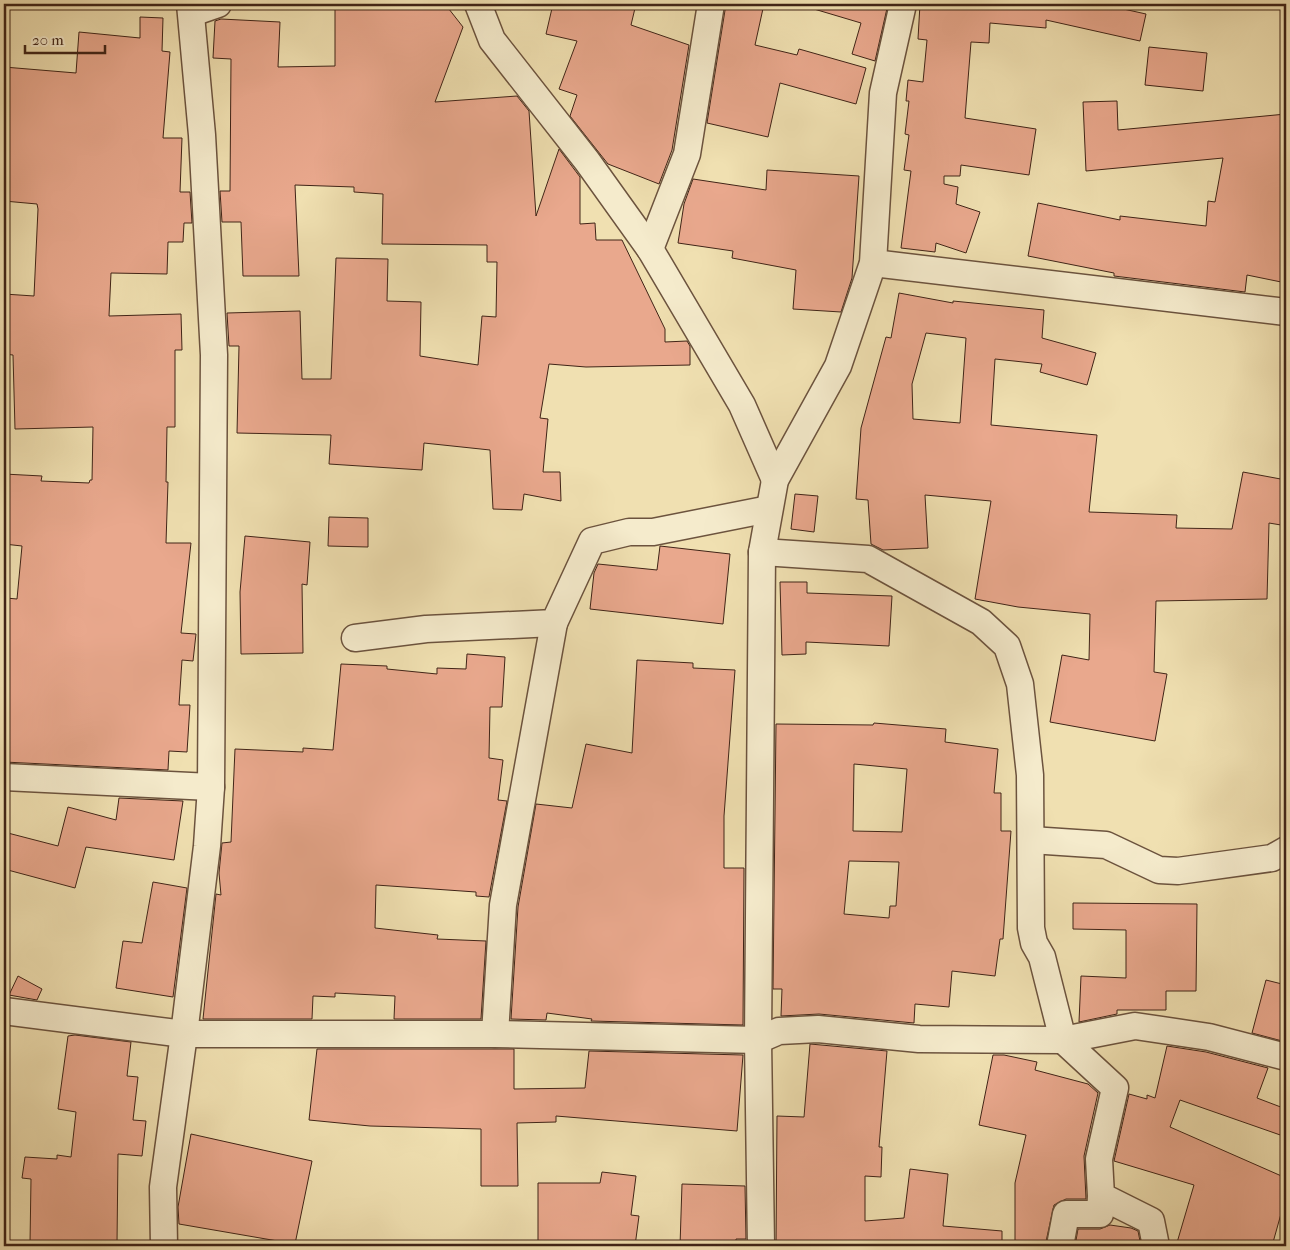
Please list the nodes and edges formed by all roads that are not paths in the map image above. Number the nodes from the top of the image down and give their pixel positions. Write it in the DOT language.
graph roads {
  1 [pos="218,4"];
  2 [pos="478,4"];
  3 [pos="711,4"];
  4 [pos="903,4"];
  5 [pos="191,8"];
  6 [pos="650,249"];
  7 [pos="874,263"];
  8 [pos="1286,312"];
  9 [pos="775,480"];
  10 [pos="769,510"];
  11 [pos="762,552"];
  12 [pos="554,623"];
  13 [pos="355,638"];
  14 [pos="4,777"];
  15 [pos="211,787"];
  16 [pos="1031,840"];
  17 [pos="1286,850"];
  18 [pos="4,1011"];
  19 [pos="184,1034"];
  20 [pos="495,1034"];
  21 [pos="758,1040"];
  22 [pos="1063,1040"];
  23 [pos="1286,1057"];
  24 [pos="1101,1196"];
  25 [pos="164,1246"];
  26 [pos="761,1246"];
  27 [pos="1060,1246"];
  28 [pos="1156,1246"];
  1 -- 5 [label="street"];
  2 -- 6 [label="street"];
  3 -- 6 [label="street"];
  4 -- 7 [label="street"];
  5 -- 15 [label="street"];
  6 -- 9 [label="street"];
  7 -- 8 [label="street"];
  7 -- 9 [label="street"];
  9 -- 10 [label="street"];
  10 -- 11 [label="street"];
  10 -- 12 [label="street"];
  11 -- 16 [label="street"];
  11 -- 21 [label="street"];
  12 -- 13 [label="street"];
  12 -- 20 [label="street"];
  14 -- 15 [label="street"];
  15 -- 19 [label="street"];
  16 -- 17 [label="street"];
  16 -- 22 [label="street"];
  18 -- 19 [label="street"];
  19 -- 20 [label="street"];
  19 -- 25 [label="street"];
  20 -- 21 [label="street"];
  21 -- 22 [label="street"];
  21 -- 26 [label="street"];
  22 -- 23 [label="street"];
  22 -- 24 [label="street"];
  24 -- 27 [label="street"];
  24 -- 28 [label="street"];
}
